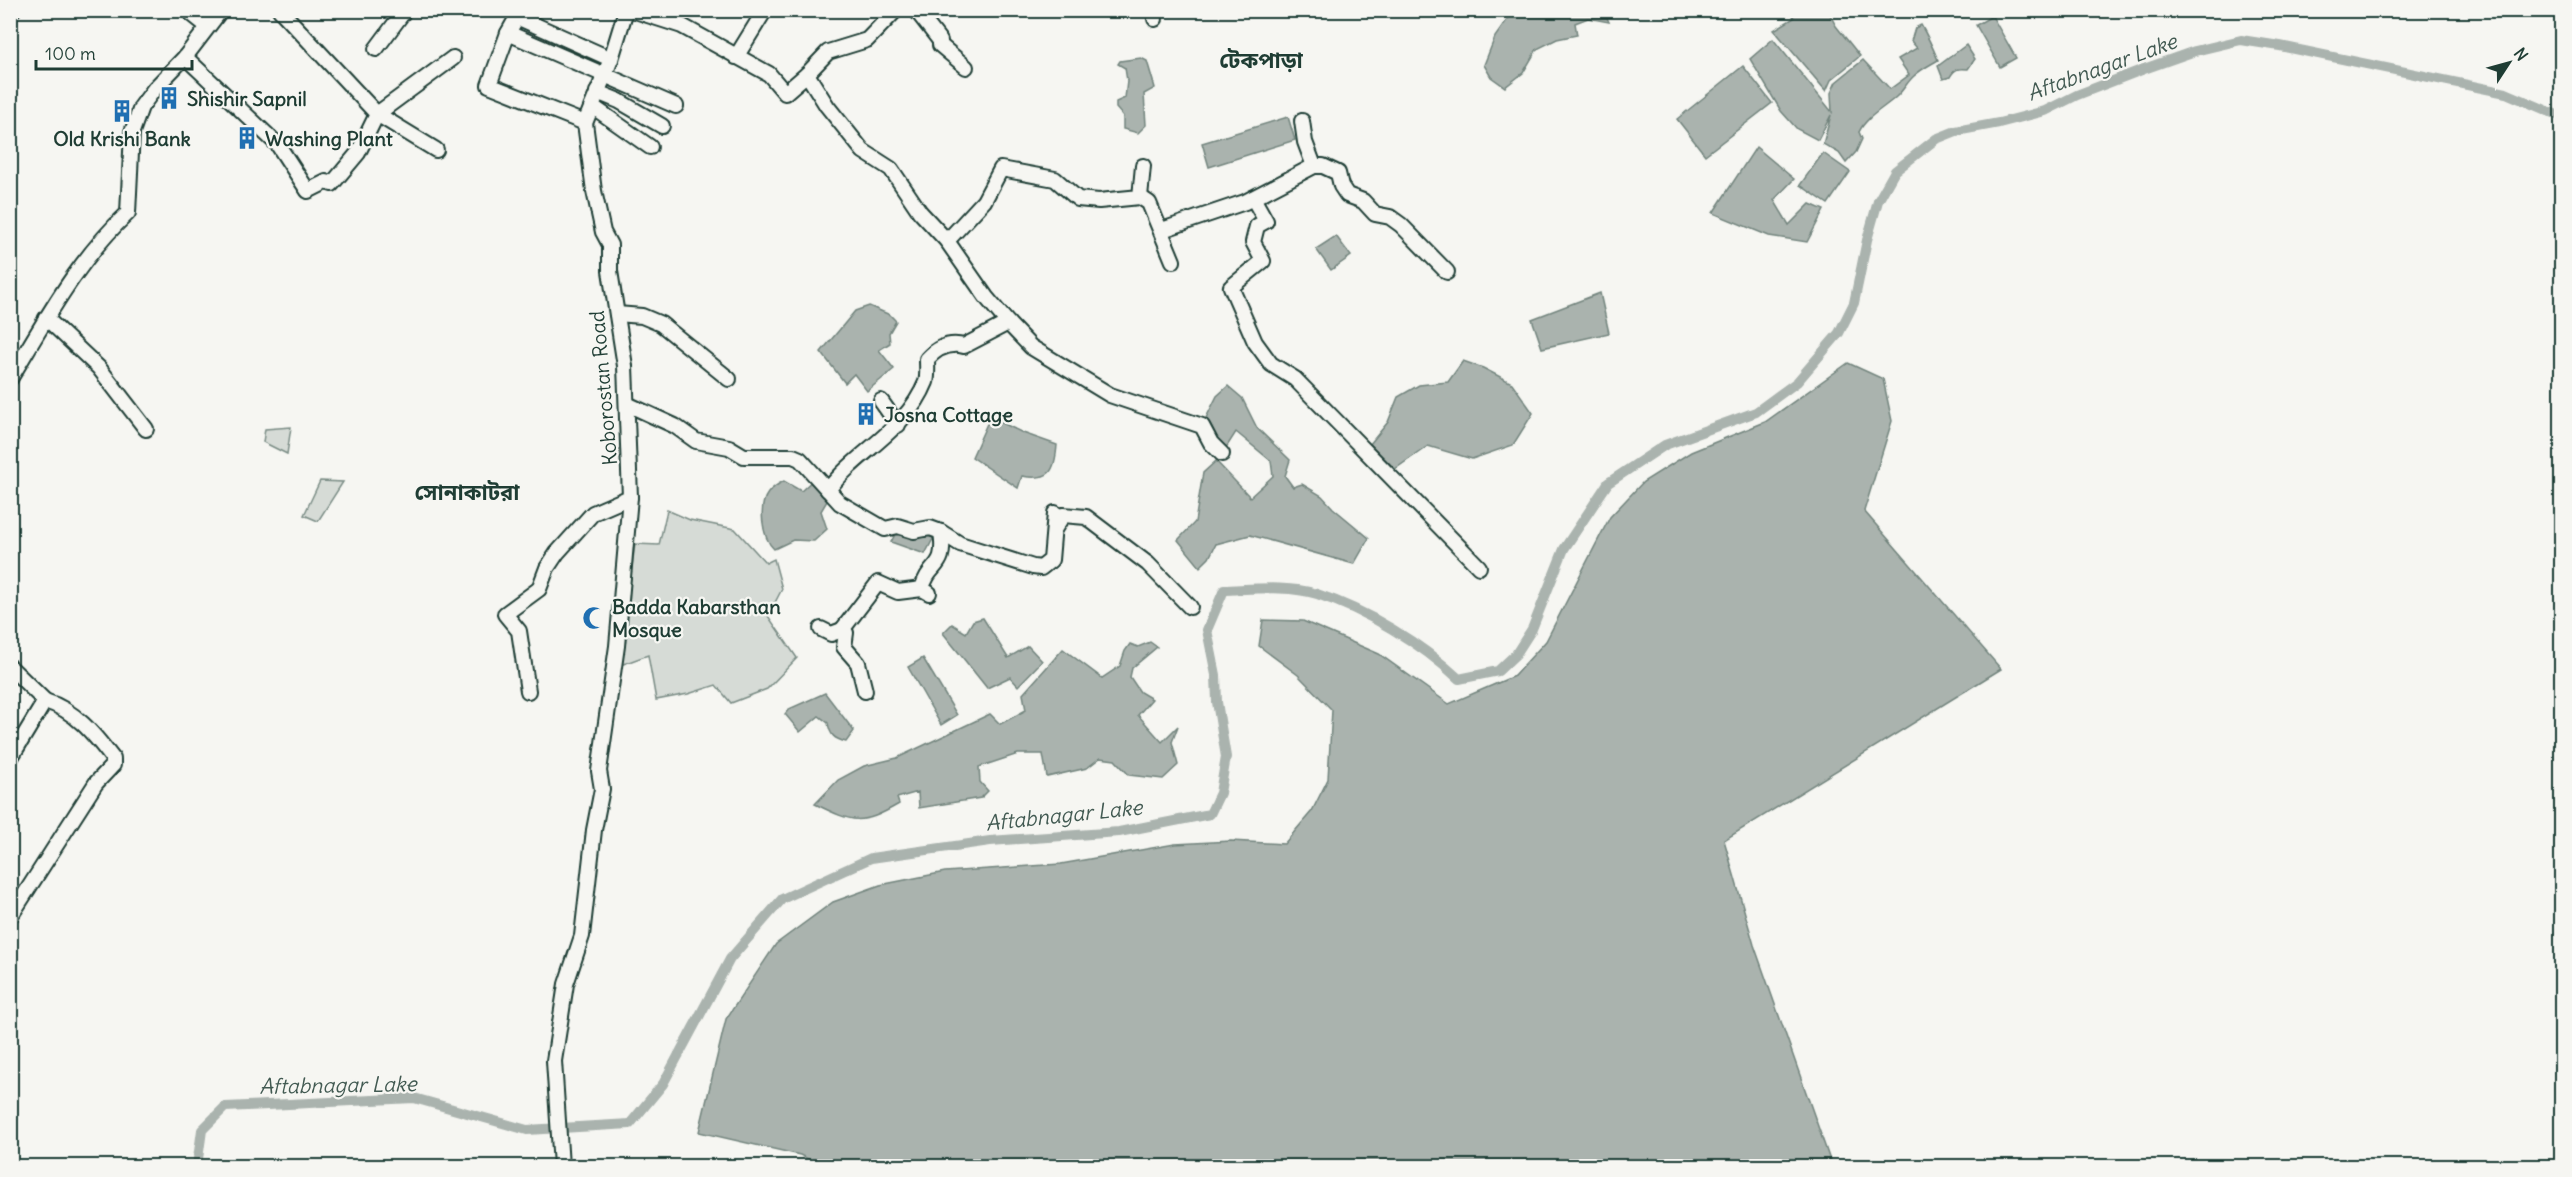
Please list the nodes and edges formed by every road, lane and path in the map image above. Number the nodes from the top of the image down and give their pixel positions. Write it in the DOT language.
graph roads {
  1 [pos="187,10"];
  2 [pos="221,10"];
  3 [pos="280,10"];
  4 [pos="405,10"];
  5 [pos="626,10"];
  6 [pos="632,10"];
  7 [pos="765,10"];
  8 [pos="896,10"];
  9 [pos="916,10"];
  10 [pos="519,14"];
  11 [pos="207,26"];
  12 [pos="508,33"];
  13 [pos="376,49"];
  14 [pos="185,57"];
  15 [pos="736,57"];
  16 [pos="453,58"];
  17 [pos="611,59"];
  18 [pos="966,67"];
  19 [pos="807,74"];
  20 [pos="604,75"];
  21 [pos="597,92"];
  22 [pos="591,106"];
  23 [pos="676,106"];
  24 [pos="376,114"];
  25 [pos="1302,121"];
  26 [pos="585,123"];
  27 [pos="662,126"];
  28 [pos="650,147"];
  29 [pos="436,150"];
  30 [pos="1143,166"];
  31 [pos="1314,166"];
  32 [pos="1140,197"];
  33 [pos="1253,198"];
  34 [pos="1162,230"];
  35 [pos="947,242"];
  36 [pos="1173,261"];
  37 [pos="1447,272"];
  38 [pos="617,314"];
  39 [pos="46,318"];
  40 [pos="1008,323"];
  41 [pos="729,379"];
  42 [pos="10,380"];
  43 [pos="881,401"];
  44 [pos="627,404"];
  45 [pos="898,425"];
  46 [pos="146,429"];
  47 [pos="1222,454"];
  48 [pos="828,490"];
  49 [pos="630,497"];
  50 [pos="1055,513"];
  51 [pos="1054,530"];
  52 [pos="941,532"];
  53 [pos="1479,567"];
  54 [pos="1190,607"];
  55 [pos="821,629"];
  56 [pos="842,630"];
  57 [pos="10,667"];
  58 [pos="528,691"];
  59 [pos="865,691"];
  60 [pos="45,700"];
  61 [pos="10,759"];
  62 [pos="10,917"];
  63 [pos="561,1167"];
  1 -- 11 [label="street"];
  2 -- 11 [label="street"];
  3 -- 24 [label="street"];
  4 -- 13 [label="street"];
  5 -- 17 [label="street, Koborostan Road"];
  6 -- 15 [label="street"];
  7 -- 15 [label="street"];
  8 -- 19 [label="street"];
  9 -- 18 [label="street"];
  10 -- 12 [label="street"];
  10 -- 17 [label="street"];
  11 -- 14 [label="street"];
  12 -- 20 [label="street"];
  12 -- 26 [label="street"];
  14 -- 24 [label="street"];
  14 -- 39 [label="street"];
  15 -- 19 [label="street"];
  16 -- 24 [label="street"];
  17 -- 20 [label="street, Koborostan Road"];
  19 -- 35 [label="street"];
  20 -- 21 [label="street, Koborostan Road"];
  20 -- 23 [label="street"];
  21 -- 22 [label="street, Koborostan Road"];
  21 -- 27 [label="street"];
  22 -- 26 [label="street, Koborostan Road"];
  22 -- 28 [label="street"];
  24 -- 29 [label="street"];
  25 -- 31 [label="street"];
  26 -- 38 [label="street, Koborostan Road"];
  30 -- 32 [label="street"];
  31 -- 33 [label="street"];
  31 -- 37 [label="street"];
  32 -- 34 [label="street"];
  32 -- 35 [label="street"];
  33 -- 34 [label="street"];
  33 -- 53 [label="street"];
  34 -- 36 [label="street"];
  35 -- 40 [label="street"];
  38 -- 41 [label="street"];
  38 -- 44 [label="street, Koborostan Road"];
  39 -- 42 [label="street"];
  39 -- 46 [label="street"];
  40 -- 45 [label="street"];
  40 -- 47 [label="street"];
  43 -- 45 [label="street"];
  44 -- 48 [label="street"];
  44 -- 49 [label="street, Koborostan Road"];
  45 -- 48 [label="street"];
  48 -- 52 [label="street"];
  49 -- 58 [label="street"];
  49 -- 63 [label="street, Koborostan Road"];
  50 -- 51 [label="street"];
  51 -- 52 [label="street"];
  51 -- 54 [label="street"];
  52 -- 56 [label="street"];
  55 -- 56 [label="street"];
  56 -- 59 [label="street"];
  57 -- 60 [label="street"];
  60 -- 61 [label="street"];
  60 -- 62 [label="street"];
}
